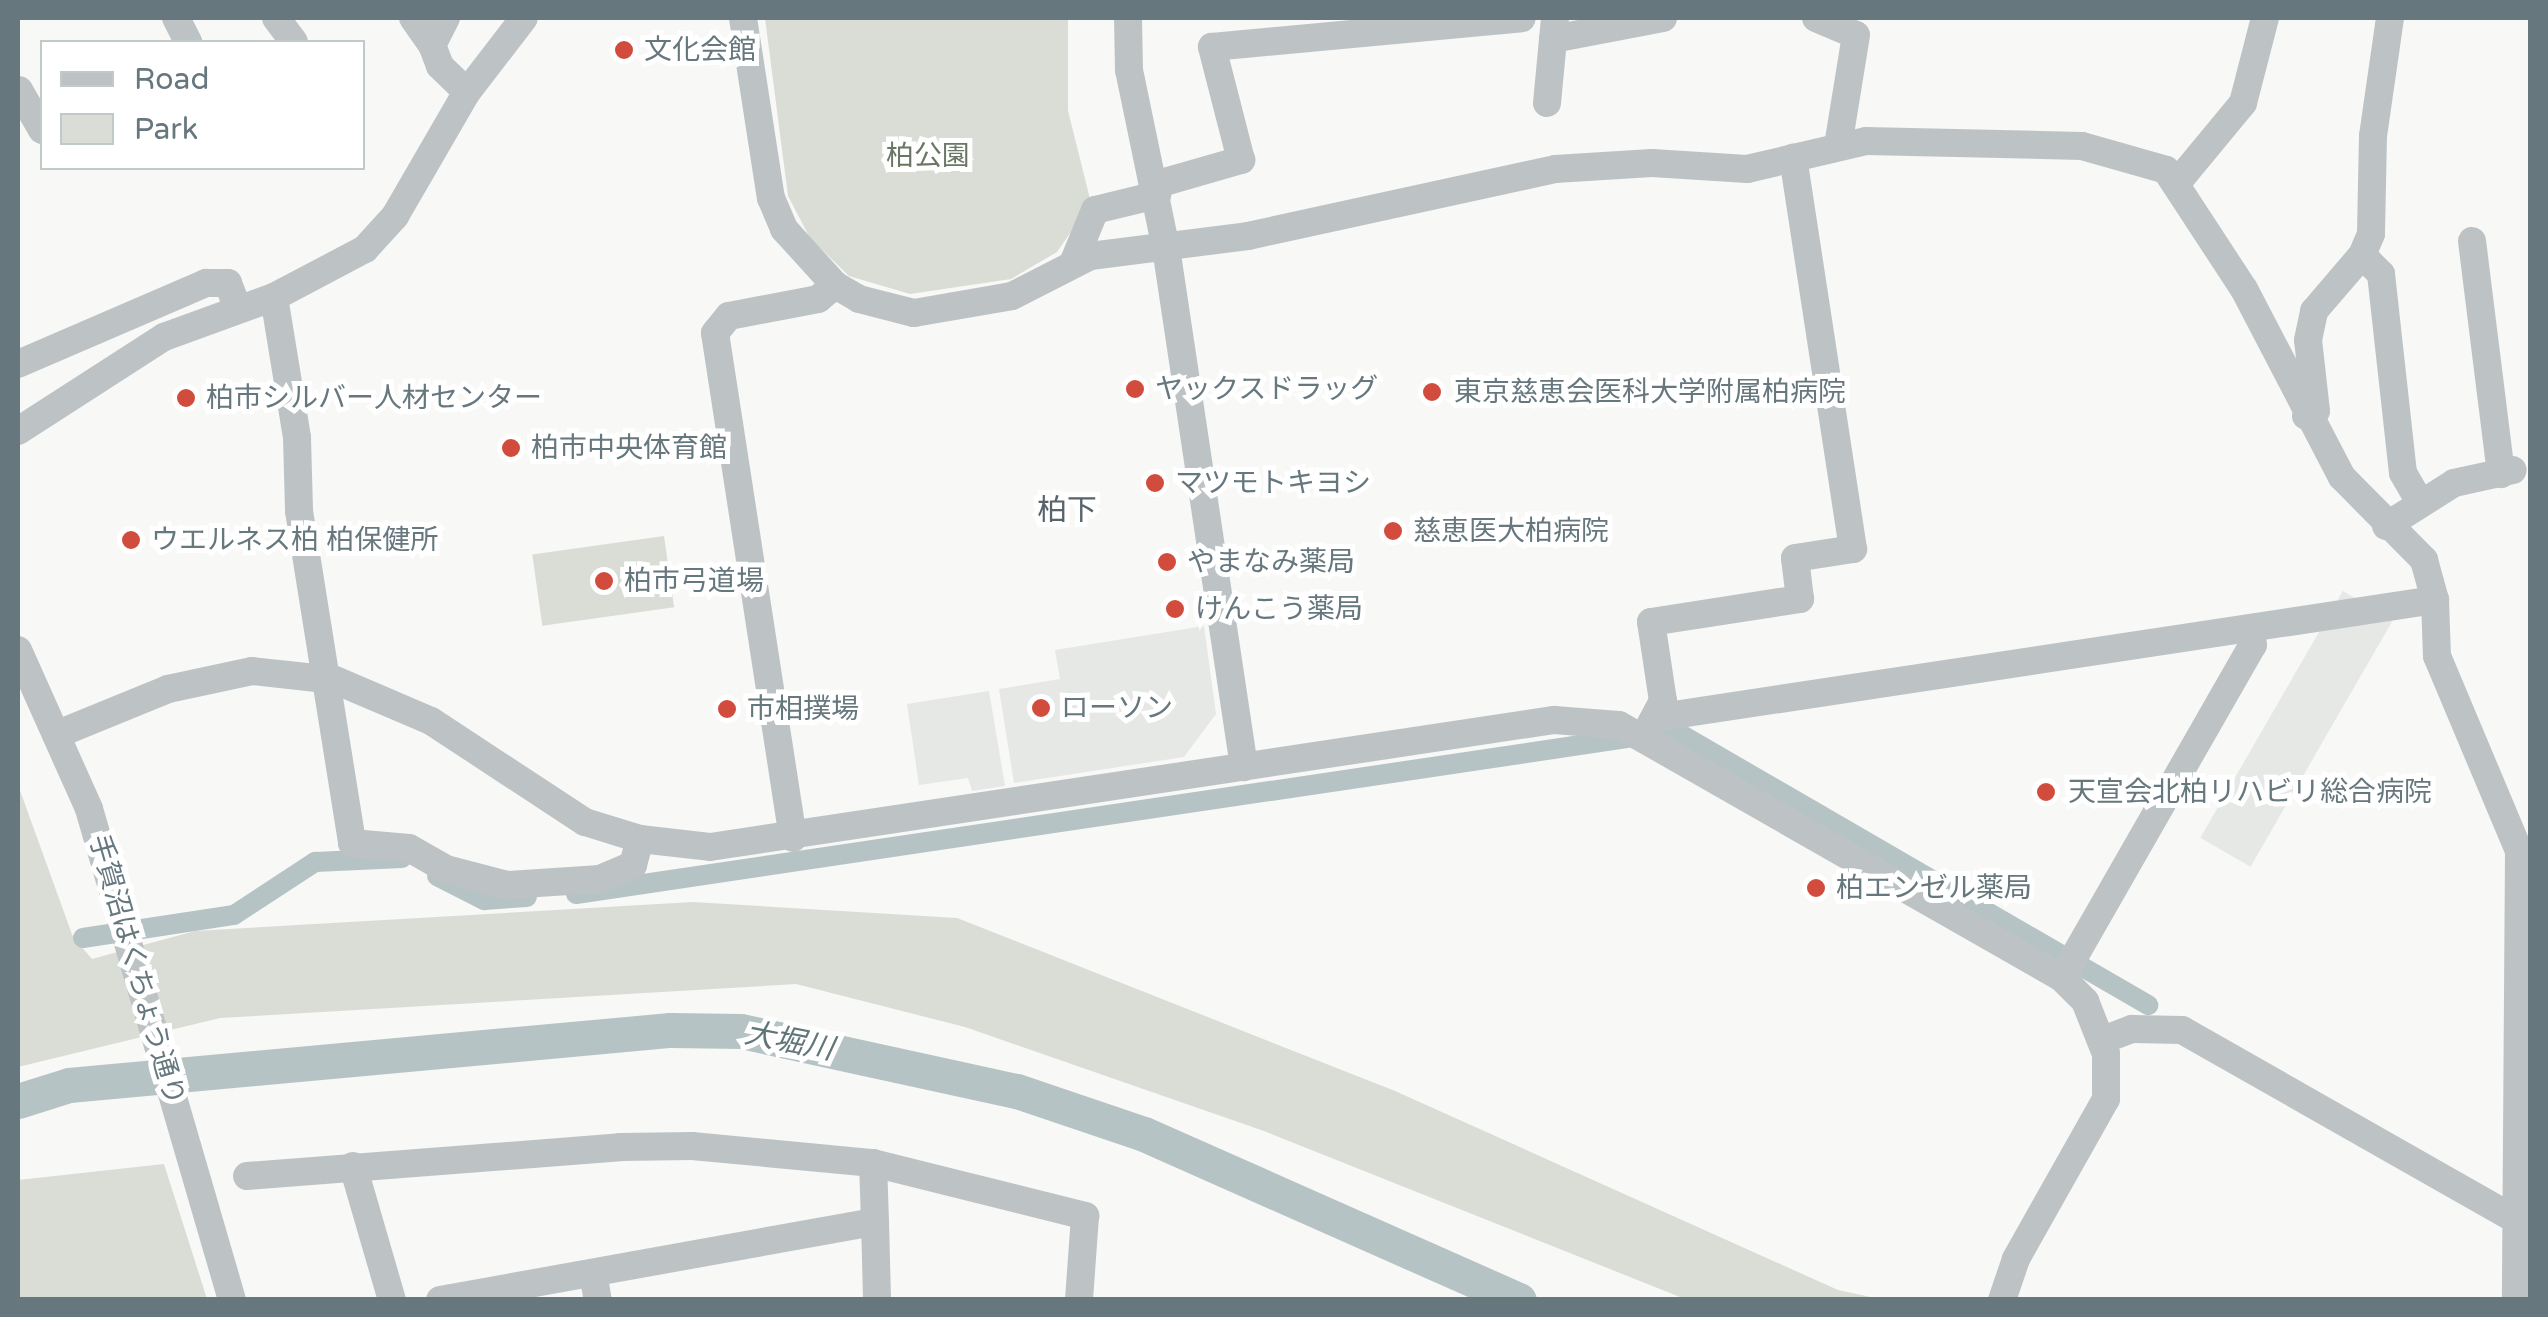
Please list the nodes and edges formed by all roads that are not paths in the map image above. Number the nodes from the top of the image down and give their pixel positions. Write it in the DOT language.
graph roads {
  1 [pos="276,18"];
  2 [pos="413,18"];
  3 [pos="446,18"];
  4 [pos="524,18"];
  5 [pos="743,18"];
  6 [pos="1128,18"];
  7 [pos="1522,18"];
  8 [pos="1663,18"];
  9 [pos="1816,18"];
  10 [pos="2264,18"];
  11 [pos="2390,18"];
  12 [pos="1554,28"];
  13 [pos="292,40"];
  14 [pos="432,45"];
  15 [pos="18,90"];
  16 [pos="467,92"];
  17 [pos="1547,103"];
  18 [pos="40,127"];
  19 [pos="1838,146"];
  20 [pos="1793,158"];
  21 [pos="2176,184"];
  22 [pos="1155,190"];
  23 [pos="2472,241"];
  24 [pos="1166,248"];
  25 [pos="2362,254"];
  26 [pos="1074,261"];
  27 [pos="835,285"];
  28 [pos="274,297"];
  29 [pos="238,307"];
  30 [pos="18,364"];
  31 [pos="2306,416"];
  32 [pos="18,431"];
  33 [pos="2420,503"];
  34 [pos="2386,526"];
  35 [pos="2435,600"];
  36 [pos="2250,631"];
  37 [pos="18,650"];
  38 [pos="1658,711"];
  39 [pos="58,734"];
  40 [pos="1644,737"];
  41 [pos="1244,768"];
  42 [pos="793,838"];
  43 [pos="640,839"];
  44 [pos="2062,978"];
  45 [pos="2103,1040"];
  46 [pos="874,1163"];
  47 [pos="352,1166"];
  48 [pos="248,1176"];
  49 [pos="875,1222"];
  50 [pos="2524,1226"];
  51 [pos="596,1286"];
  52 [pos="232,1300"];
  53 [pos="392,1300"];
  54 [pos="440,1300"];
  55 [pos="877,1300"];
  56 [pos="1078,1300"];
  57 [pos="2002,1300"];
  58 [pos="2516,1300"];
  1 -- 13 [label="street"];
  2 -- 14 [label="street"];
  3 -- 14 [label="street"];
  4 -- 16 [label="street"];
  5 -- 27 [label="street"];
  6 -- 22 [label="street"];
  7 -- 22 [label="street"];
  8 -- 12 [label="street"];
  9 -- 19 [label="street"];
  10 -- 21 [label="street"];
  11 -- 25 [label="street"];
  12 -- 17 [label="street"];
  14 -- 16 [label="street"];
  15 -- 18 [label="street"];
  16 -- 28 [label="street"];
  19 -- 20 [label="street"];
  19 -- 21 [label="street"];
  20 -- 24 [label="street"];
  20 -- 38 [label="street"];
  21 -- 31 [label="street"];
  22 -- 24 [label="street"];
  22 -- 26 [label="street"];
  23 -- 33 [label="street"];
  24 -- 26 [label="street"];
  24 -- 41 [label="street"];
  25 -- 31 [label="street"];
  25 -- 33 [label="street"];
  26 -- 27 [label="street"];
  27 -- 42 [label="street"];
  28 -- 29 [label="street"];
  28 -- 43 [label="street"];
  29 -- 30 [label="street"];
  29 -- 32 [label="street"];
  31 -- 34 [label="street"];
  33 -- 34 [label="street"];
  34 -- 35 [label="street"];
  35 -- 36 [label="street"];
  35 -- 50 [label="street"];
  36 -- 38 [label="street"];
  36 -- 44 [label="street"];
  37 -- 39 [label="street, 手賀沼はくちょう通り"];
  38 -- 40 [label="street"];
  39 -- 43 [label="street, bridge"];
  39 -- 52 [label="street, 手賀沼はくちょう通り"];
  40 -- 41 [label="street"];
  40 -- 44 [label="street"];
  41 -- 42 [label="street"];
  42 -- 43 [label="street"];
  44 -- 45 [label="street"];
  45 -- 50 [label="street"];
  45 -- 57 [label="street"];
  46 -- 47 [label="street"];
  46 -- 49 [label="street"];
  46 -- 56 [label="street"];
  47 -- 48 [label="street"];
  47 -- 53 [label="street"];
  49 -- 51 [label="street"];
  49 -- 55 [label="street"];
  50 -- 58 [label="street"];
  51 -- 54 [label="street"];
}
